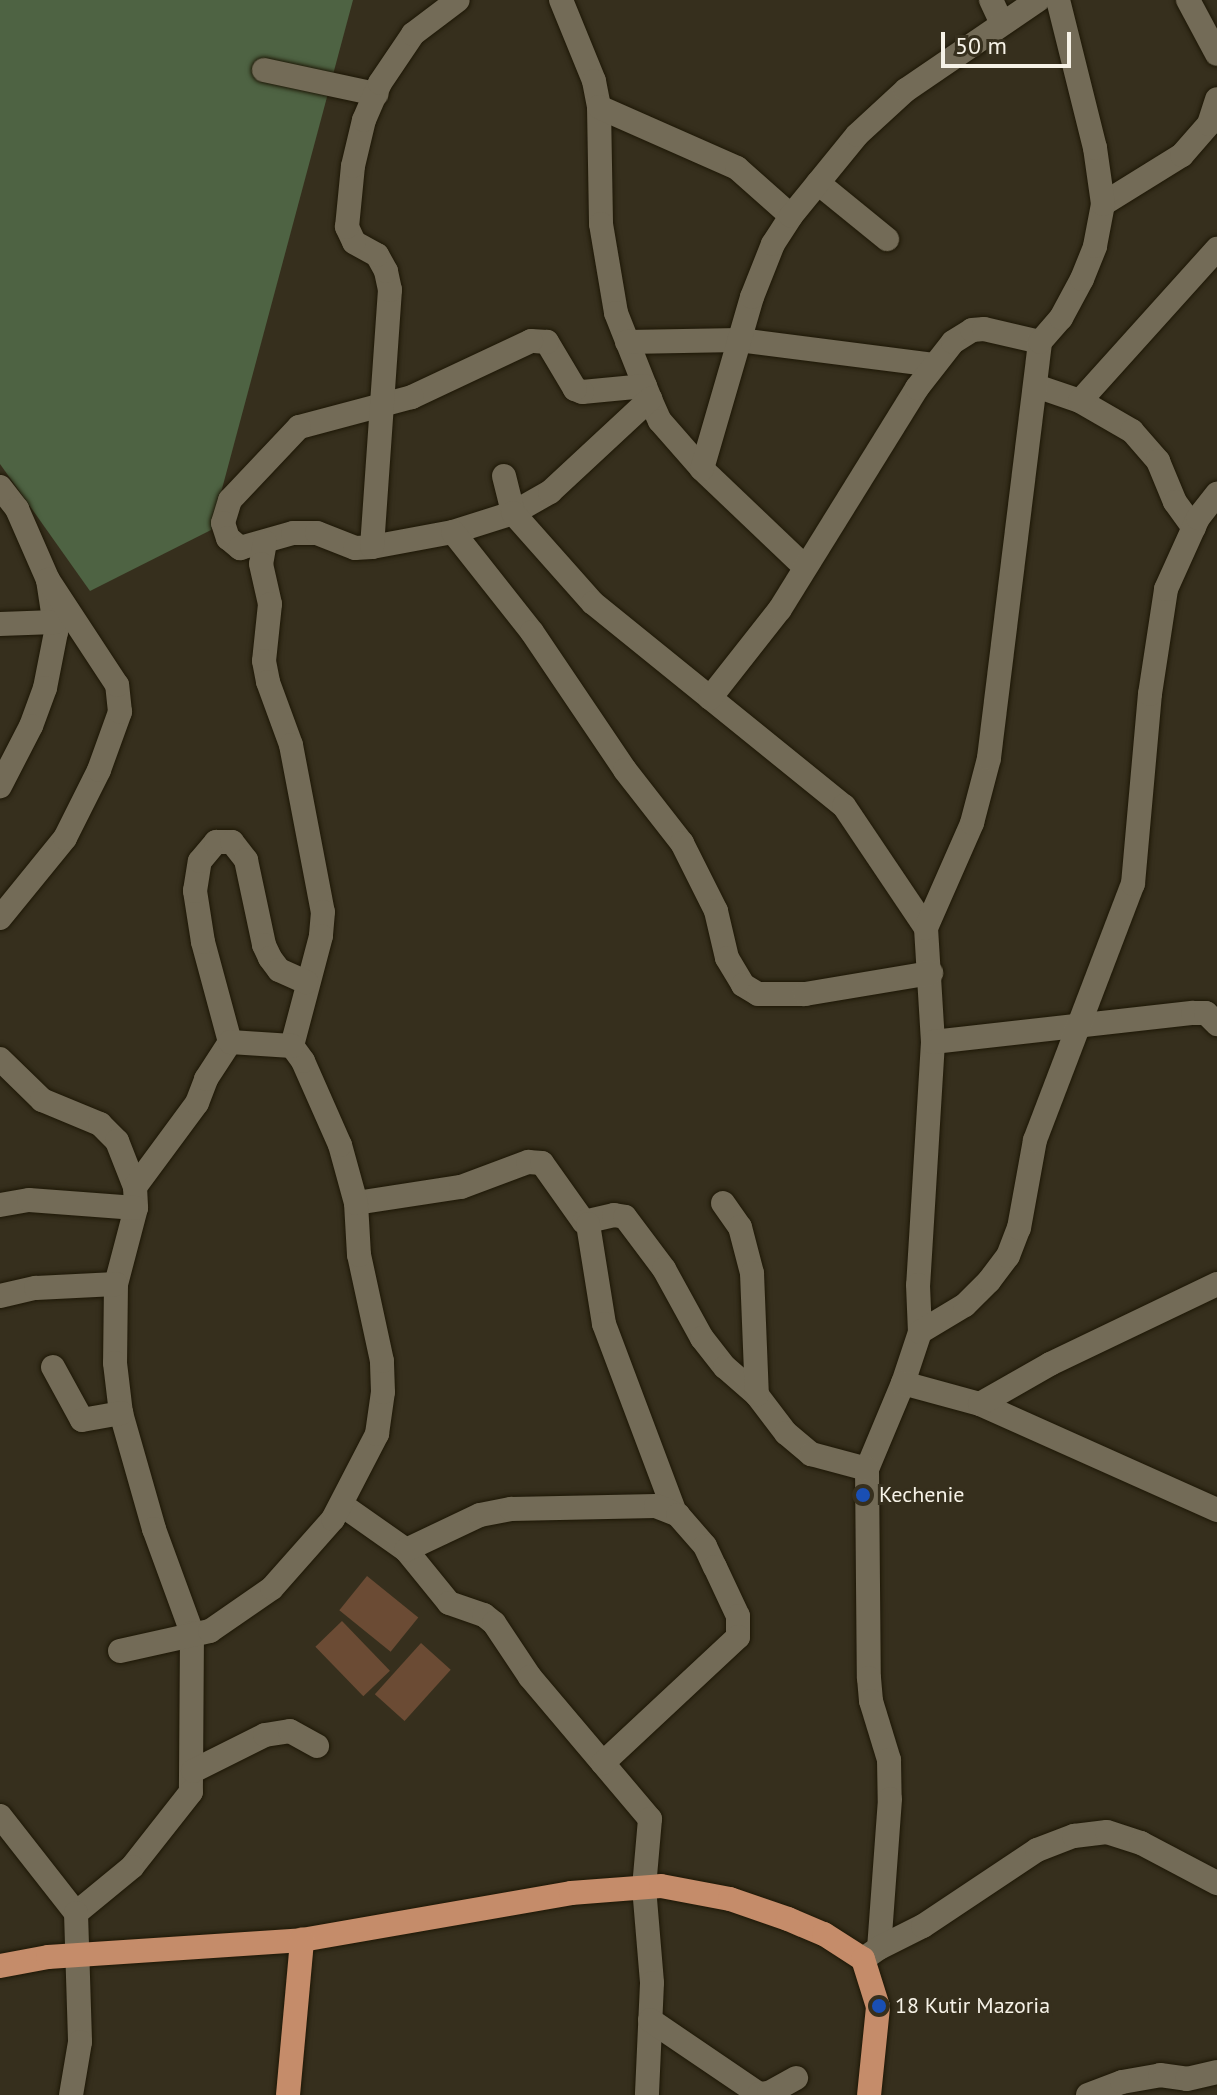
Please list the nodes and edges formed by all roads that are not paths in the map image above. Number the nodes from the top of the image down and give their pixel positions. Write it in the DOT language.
graph roads {
  1 [pos="458,0"];
  2 [pos="561,0"];
  3 [pos="991,0"];
  4 [pos="1038,0"];
  5 [pos="1058,0"];
  6 [pos="1188,0"];
  7 [pos="1002,24"];
  8 [pos="1217,54"];
  9 [pos="264,70"];
  10 [pos="376,94"];
  11 [pos="1217,99"];
  12 [pos="599,107"];
  13 [pos="818,183"];
  14 [pos="1103,204"];
  15 [pos="791,216"];
  16 [pos="887,239"];
  17 [pos="1217,249"];
  18 [pos="739,340"];
  19 [pos="627,342"];
  20 [pos="1040,342"];
  21 [pos="933,365"];
  22 [pos="1036,386"];
  23 [pos="648,392"];
  24 [pos="1080,401"];
  25 [pos="384,405"];
  26 [pos="702,469"];
  27 [pos="504,476"];
  28 [pos="0,487"];
  29 [pos="1217,494"];
  30 [pos="8,512"];
  31 [pos="513,513"];
  32 [pos="1196,523"];
  33 [pos="453,532"];
  34 [pos="265,542"];
  35 [pos="372,547"];
  36 [pos="805,567"];
  37 [pos="48,580"];
  38 [pos="55,622"];
  39 [pos="0,624"];
  40 [pos="710,698"];
  41 [pos="0,786"];
  42 [pos="0,918"];
  43 [pos="926,928"];
  44 [pos="931,973"];
  45 [pos="306,982"];
  46 [pos="1217,1024"];
  47 [pos="1078,1027"];
  48 [pos="230,1042"];
  49 [pos="933,1042"];
  50 [pos="292,1046"];
  51 [pos="0,1059"];
  52 [pos="136,1197"];
  53 [pos="356,1203"];
  54 [pos="723,1203"];
  55 [pos="0,1205"];
  56 [pos="588,1224"];
  57 [pos="116,1284"];
  58 [pos="1217,1284"];
  59 [pos="0,1296"];
  60 [pos="920,1332"];
  61 [pos="53,1367"];
  62 [pos="903,1383"];
  63 [pos="757,1395"];
  64 [pos="980,1404"];
  65 [pos="121,1413"];
  66 [pos="867,1469"];
  67 [pos="342,1505"];
  68 [pos="1217,1510"];
  69 [pos="675,1513"];
  70 [pos="406,1550"];
  71 [pos="192,1633"];
  72 [pos="120,1651"];
  73 [pos="317,1746"];
  74 [pos="603,1763"];
  75 [pos="193,1771"];
  76 [pos="0,1816"];
  77 [pos="1217,1883"];
  78 [pos="644,1887"];
  79 [pos="76,1913"];
  80 [pos="302,1940"];
  81 [pos="871,1953"];
  82 [pos="79,1957"];
  83 [pos="0,1966"];
  84 [pos="650,2020"];
  85 [pos="1217,2072"];
  86 [pos="796,2078"];
  87 [pos="1188,2087"];
  88 [pos="71,2095"];
  89 [pos="288,2095"];
  90 [pos="647,2095"];
  91 [pos="869,2095"];
  92 [pos="1088,2095"];
  1 -- 10 [label="street"];
  2 -- 12 [label="street"];
  3 -- 7 [label="street"];
  4 -- 7 [label="street"];
  5 -- 14 [label="street"];
  6 -- 8 [label="street"];
  7 -- 13 [label="street"];
  9 -- 10 [label="street"];
  10 -- 25 [label="street"];
  11 -- 14 [label="street"];
  12 -- 15 [label="street"];
  12 -- 19 [label="street"];
  13 -- 15 [label="street"];
  13 -- 16 [label="street"];
  14 -- 20 [label="street"];
  15 -- 18 [label="street"];
  17 -- 24 [label="street"];
  18 -- 19 [label="street"];
  18 -- 21 [label="street"];
  18 -- 26 [label="street"];
  19 -- 23 [label="street"];
  20 -- 21 [label="street"];
  20 -- 22 [label="street"];
  21 -- 36 [label="street"];
  22 -- 24 [label="street"];
  22 -- 43 [label="street"];
  23 -- 25 [label="street"];
  23 -- 26 [label="street"];
  23 -- 31 [label="street"];
  24 -- 32 [label="street"];
  25 -- 34 [label="street"];
  25 -- 35 [label="street"];
  26 -- 36 [label="street"];
  27 -- 31 [label="street"];
  28 -- 30 [label="street"];
  29 -- 32 [label="street"];
  30 -- 37 [label="street"];
  31 -- 33 [label="street"];
  31 -- 40 [label="street"];
  32 -- 47 [label="street"];
  33 -- 35 [label="street"];
  33 -- 44 [label="street"];
  34 -- 35 [label="street"];
  34 -- 45 [label="street"];
  36 -- 40 [label="street"];
  37 -- 38 [label="street"];
  37 -- 42 [label="street"];
  38 -- 39 [label="street"];
  38 -- 41 [label="street"];
  40 -- 43 [label="street"];
  43 -- 44 [label="street"];
  44 -- 49 [label="street"];
  45 -- 48 [label="street"];
  45 -- 50 [label="street"];
  46 -- 47 [label="street"];
  47 -- 49 [label="street"];
  47 -- 60 [label="street"];
  48 -- 50 [label="street"];
  48 -- 52 [label="street"];
  49 -- 60 [label="street"];
  50 -- 53 [label="street"];
  51 -- 52 [label="street"];
  52 -- 55 [label="street"];
  52 -- 57 [label="street"];
  53 -- 56 [label="street"];
  53 -- 67 [label="street"];
  54 -- 63 [label="street"];
  56 -- 63 [label="street"];
  56 -- 69 [label="street"];
  57 -- 59 [label="street"];
  57 -- 65 [label="street"];
  58 -- 64 [label="street"];
  60 -- 62 [label="street"];
  61 -- 65 [label="street"];
  62 -- 64 [label="street"];
  62 -- 66 [label="street"];
  63 -- 66 [label="street"];
  64 -- 68 [label="street"];
  65 -- 71 [label="street"];
  66 -- 81 [label="street"];
  67 -- 70 [label="street"];
  67 -- 71 [label="street"];
  69 -- 70 [label="street"];
  69 -- 74 [label="street"];
  70 -- 74 [label="street"];
  71 -- 72 [label="street"];
  71 -- 75 [label="street"];
  73 -- 75 [label="street"];
  74 -- 78 [label="street"];
  75 -- 79 [label="street"];
  76 -- 79 [label="street"];
  77 -- 81 [label="street"];
  78 -- 80 [label="main road"];
  78 -- 81 [label="main road"];
  78 -- 84 [label="street"];
  79 -- 82 [label="street"];
  80 -- 82 [label="main road"];
  80 -- 89 [label="main road"];
  81 -- 91 [label="main road"];
  82 -- 83 [label="main road"];
  82 -- 88 [label="street"];
  84 -- 86 [label="street"];
  84 -- 90 [label="street"];
  85 -- 87 [label="street"];
  87 -- 92 [label="street"];
}
